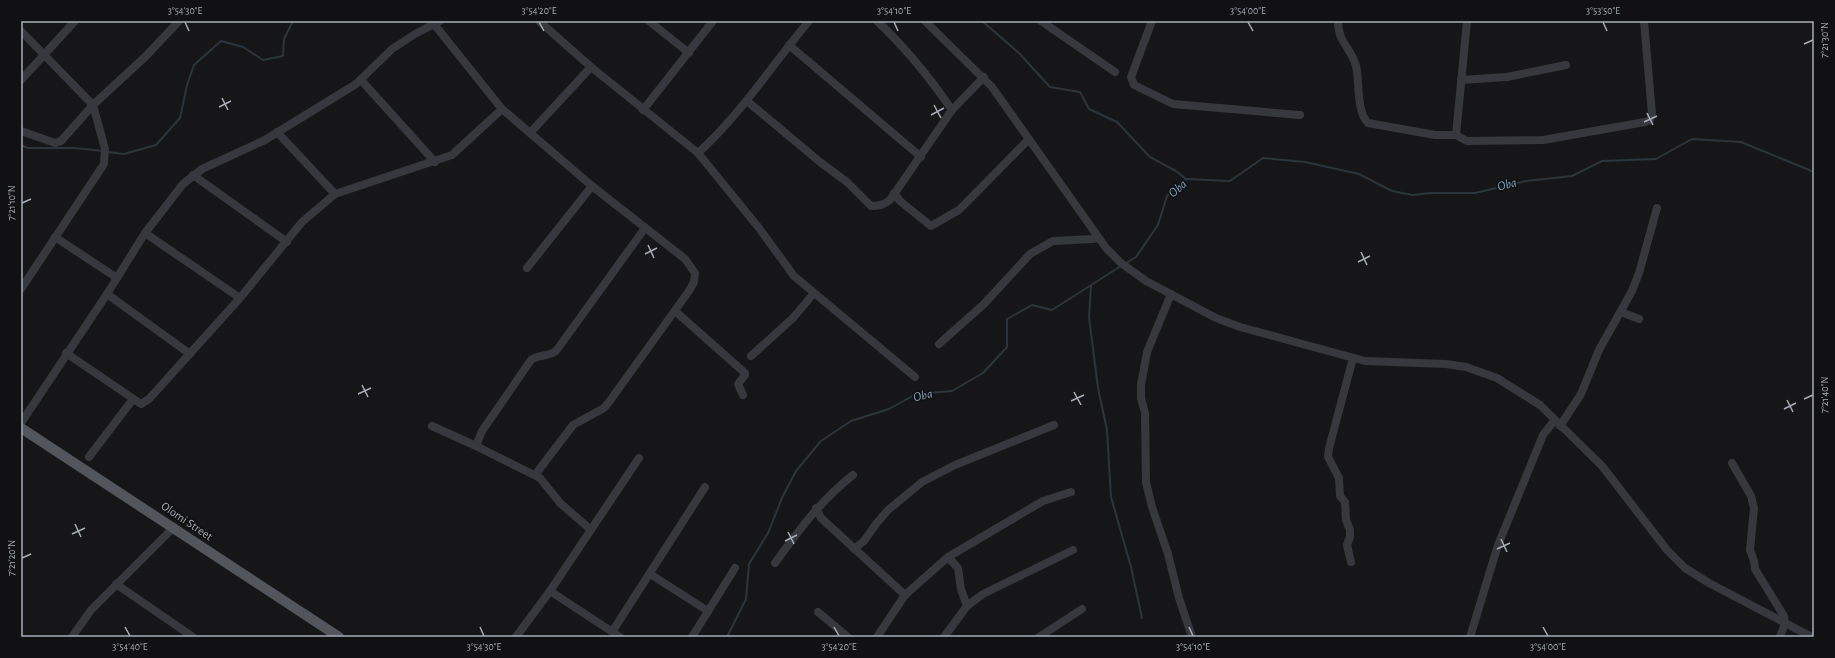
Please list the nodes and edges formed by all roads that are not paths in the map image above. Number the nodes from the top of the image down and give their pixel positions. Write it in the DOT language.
graph roads {
  1 [pos="75,21"];
  2 [pos="179,21"];
  3 [pos="539,21"];
  4 [pos="649,21"];
  5 [pos="713,21"];
  6 [pos="809,21"];
  7 [pos="877,21"];
  8 [pos="925,21"];
  9 [pos="1042,21"];
  10 [pos="1152,21"];
  11 [pos="1338,21"];
  12 [pos="1467,21"];
  13 [pos="1644,21"];
  14 [pos="437,23"];
  15 [pos="21,31"];
  16 [pos="789,45"];
  17 [pos="689,53"];
  18 [pos="44,54"];
  19 [pos="1566,65"];
  20 [pos="591,67"];
  21 [pos="1115,72"];
  22 [pos="984,78"];
  23 [pos="21,80"];
  24 [pos="361,80"];
  25 [pos="1461,80"];
  26 [pos="747,101"];
  27 [pos="93,105"];
  28 [pos="502,109"];
  29 [pos="643,110"];
  30 [pos="952,110"];
  31 [pos="1300,115"];
  32 [pos="21,131"];
  33 [pos="277,132"];
  34 [pos="530,133"];
  35 [pos="1456,134"];
  36 [pos="1029,139"];
  37 [pos="698,153"];
  38 [pos="921,157"];
  39 [pos="435,162"];
  40 [pos="193,175"];
  41 [pos="592,186"];
  42 [pos="894,193"];
  43 [pos="335,194"];
  44 [pos="1658,208"];
  45 [pos="645,228"];
  46 [pos="145,232"];
  47 [pos="54,237"];
  48 [pos="1098,238"];
  49 [pos="287,242"];
  50 [pos="527,268"];
  51 [pos="117,278"];
  52 [pos="21,289"];
  53 [pos="814,293"];
  54 [pos="107,294"];
  55 [pos="1171,294"];
  56 [pos="240,298"];
  57 [pos="675,311"];
  58 [pos="1621,312"];
  59 [pos="1639,318"];
  60 [pos="939,344"];
  61 [pos="66,354"];
  62 [pos="190,354"];
  63 [pos="751,356"];
  64 [pos="1353,358"];
  65 [pos="915,377"];
  66 [pos="743,395"];
  67 [pos="133,399"];
  68 [pos="21,423"];
  69 [pos="1557,424"];
  70 [pos="1054,425"];
  71 [pos="432,426"];
  72 [pos="21,428"];
  73 [pos="476,446"];
  74 [pos="89,457"];
  75 [pos="639,458"];
  76 [pos="1732,463"];
  77 [pos="535,475"];
  78 [pos="853,475"];
  79 [pos="705,487"];
  80 [pos="1071,492"];
  81 [pos="816,508"];
  82 [pos="174,528"];
  83 [pos="590,529"];
  84 [pos="854,549"];
  85 [pos="1073,550"];
  86 [pos="948,557"];
  87 [pos="1351,562"];
  88 [pos="775,563"];
  89 [pos="735,568"];
  90 [pos="650,574"];
  91 [pos="116,584"];
  92 [pos="550,591"];
  93 [pos="905,595"];
  94 [pos="967,606"];
  95 [pos="1082,609"];
  96 [pos="708,611"];
  97 [pos="818,612"];
  98 [pos="1785,623"];
  99 [pos="612,632"];
  100 [pos="72,637"];
  101 [pos="193,637"];
  102 [pos="338,637"];
  103 [pos="516,637"];
  104 [pos="620,637"];
  105 [pos="692,637"];
  106 [pos="848,637"];
  107 [pos="877,637"];
  108 [pos="944,637"];
  109 [pos="1039,637"];
  110 [pos="1192,637"];
  111 [pos="1470,637"];
  112 [pos="1780,637"];
  113 [pos="1812,637"];
  1 -- 18 [label="street"];
  2 -- 27 [label="street"];
  3 -- 20 [label="street"];
  4 -- 17 [label="street"];
  5 -- 17 [label="street"];
  6 -- 16 [label="street"];
  7 -- 30 [label="street"];
  8 -- 22 [label="street"];
  9 -- 21 [label="street"];
  10 -- 31 [label="street"];
  11 -- 35 [label="street"];
  12 -- 25 [label="street"];
  13 -- 35 [label="street"];
  14 -- 24 [label="street"];
  14 -- 28 [label="street"];
  15 -- 18 [label="street"];
  16 -- 26 [label="street"];
  16 -- 38 [label="street"];
  17 -- 29 [label="street"];
  18 -- 23 [label="street"];
  18 -- 27 [label="street"];
  19 -- 25 [label="street"];
  20 -- 29 [label="street"];
  20 -- 34 [label="street"];
  22 -- 30 [label="street"];
  22 -- 36 [label="street"];
  24 -- 33 [label="street"];
  24 -- 39 [label="street"];
  25 -- 35 [label="street"];
  26 -- 37 [label="street"];
  26 -- 42 [label="street"];
  27 -- 32 [label="street"];
  27 -- 47 [label="street"];
  28 -- 34 [label="street"];
  28 -- 39 [label="street"];
  29 -- 37 [label="street"];
  30 -- 38 [label="street"];
  33 -- 40 [label="street"];
  33 -- 43 [label="street"];
  34 -- 41 [label="street"];
  36 -- 42 [label="street"];
  36 -- 48 [label="street"];
  37 -- 53 [label="street"];
  38 -- 42 [label="street"];
  39 -- 43 [label="street"];
  40 -- 46 [label="street"];
  40 -- 49 [label="street"];
  41 -- 45 [label="street"];
  41 -- 50 [label="street"];
  43 -- 49 [label="street"];
  44 -- 58 [label="street"];
  45 -- 57 [label="street"];
  45 -- 73 [label="street"];
  46 -- 51 [label="street"];
  46 -- 56 [label="street"];
  47 -- 51 [label="street"];
  47 -- 52 [label="street"];
  48 -- 55 [label="street"];
  48 -- 60 [label="street"];
  49 -- 56 [label="street"];
  51 -- 54 [label="street"];
  53 -- 63 [label="street"];
  53 -- 65 [label="street"];
  54 -- 61 [label="street"];
  54 -- 62 [label="street"];
  55 -- 64 [label="street"];
  55 -- 110 [label="street"];
  56 -- 62 [label="street"];
  57 -- 66 [label="street"];
  57 -- 77 [label="street"];
  58 -- 59 [label="street"];
  58 -- 69 [label="street"];
  61 -- 67 [label="street"];
  61 -- 68 [label="street"];
  62 -- 67 [label="street"];
  64 -- 69 [label="street"];
  64 -- 87 [label="street"];
  67 -- 74 [label="street"];
  69 -- 98 [label="street"];
  69 -- 111 [label="street"];
  70 -- 84 [label="street"];
  71 -- 73 [label="street"];
  72 -- 82 [label="main road, Olomi Street"];
  73 -- 77 [label="street"];
  75 -- 83 [label="street"];
  76 -- 98 [label="street"];
  77 -- 83 [label="street"];
  78 -- 81 [label="street"];
  79 -- 90 [label="street"];
  80 -- 86 [label="street"];
  81 -- 84 [label="street"];
  81 -- 88 [label="street"];
  82 -- 91 [label="street"];
  82 -- 102 [label="main road, Olomi Street"];
  83 -- 92 [label="street"];
  84 -- 93 [label="street"];
  85 -- 94 [label="street"];
  86 -- 93 [label="street"];
  86 -- 94 [label="street"];
  89 -- 96 [label="street"];
  90 -- 96 [label="street"];
  90 -- 99 [label="street"];
  91 -- 100 [label="street"];
  91 -- 101 [label="street"];
  92 -- 99 [label="street"];
  92 -- 103 [label="street"];
  93 -- 107 [label="street"];
  94 -- 108 [label="street"];
  95 -- 109 [label="street"];
  96 -- 105 [label="street"];
  97 -- 106 [label="street"];
  98 -- 112 [label="street"];
  98 -- 113 [label="street"];
  99 -- 104 [label="street"];
}
